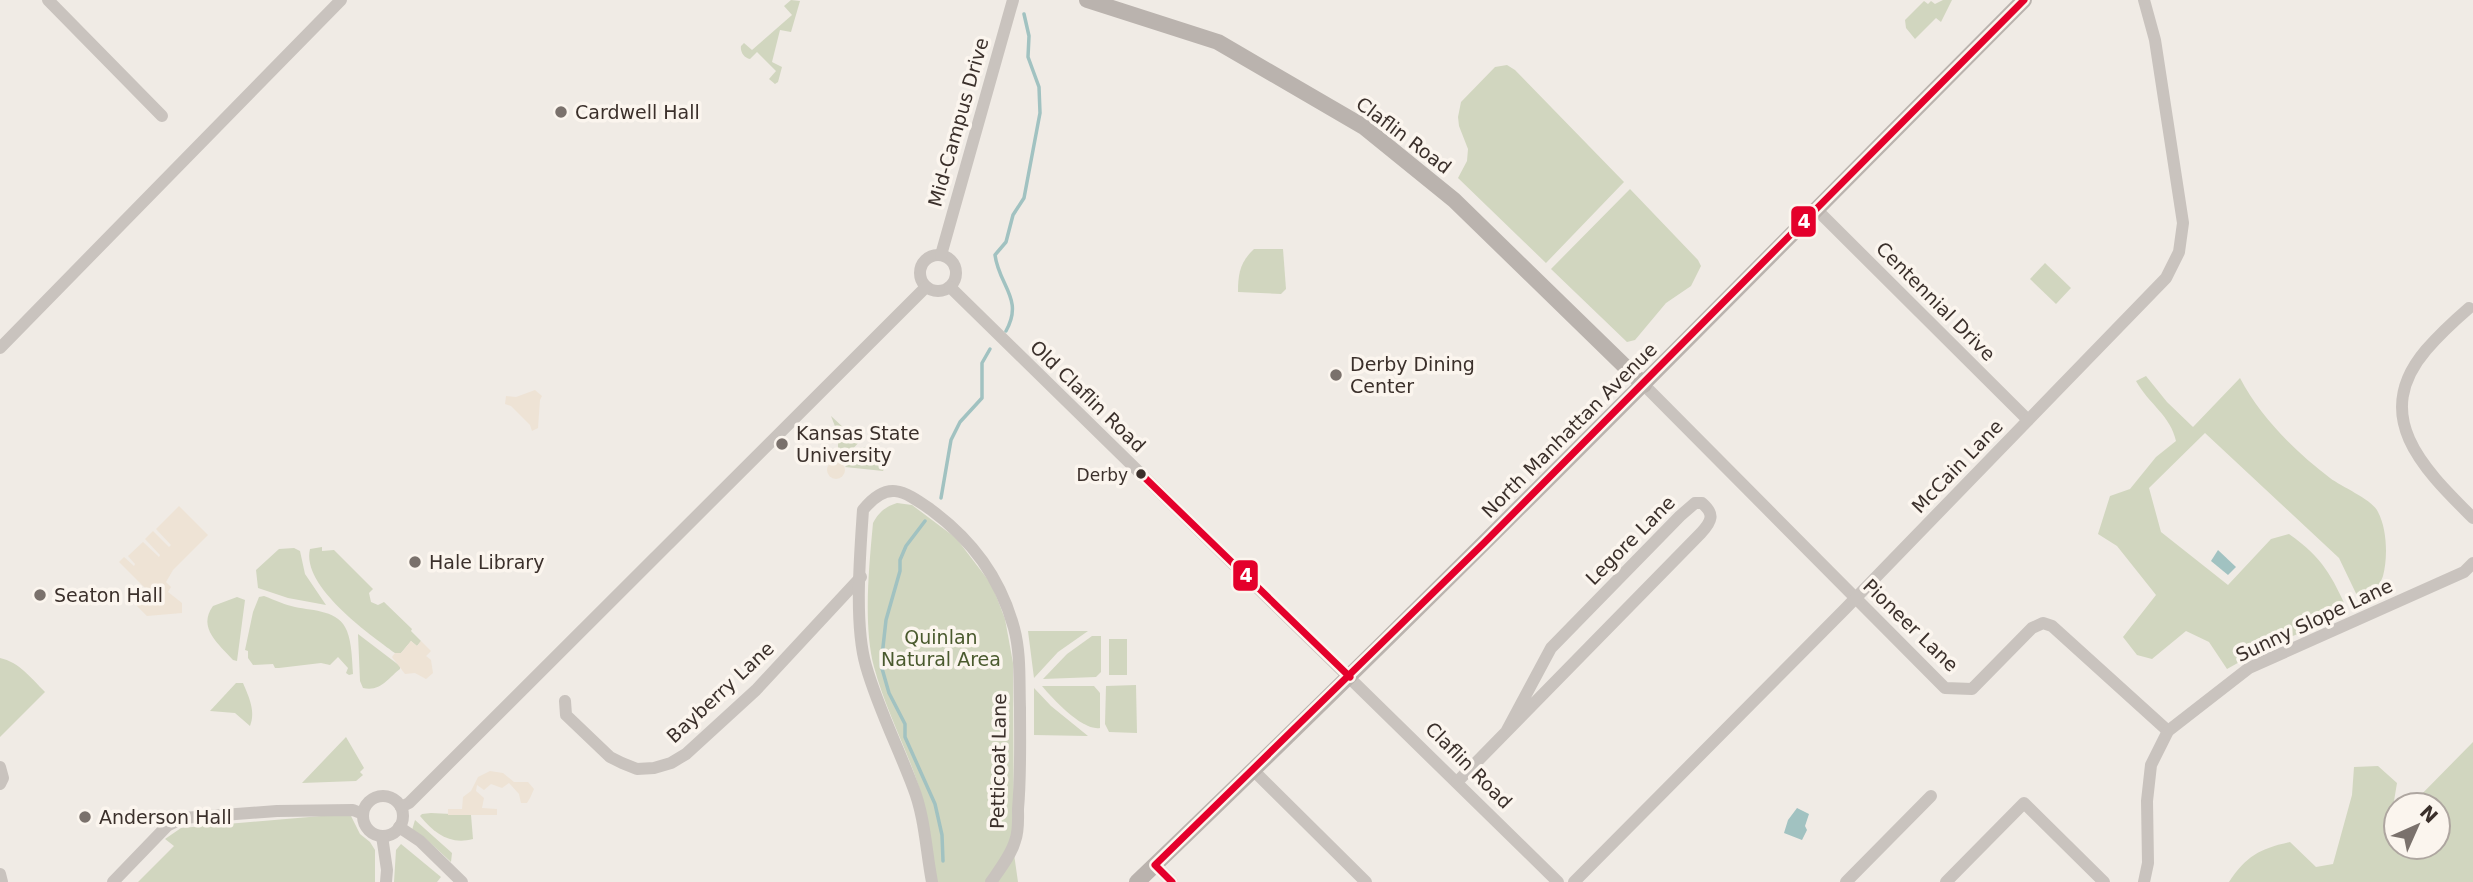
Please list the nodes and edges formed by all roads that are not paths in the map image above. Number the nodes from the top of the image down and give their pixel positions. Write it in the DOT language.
graph roads {
  1 [pos="48,0"];
  2 [pos="341,0"];
  3 [pos="1013,0"];
  4 [pos="1087,0"];
  5 [pos="2024,0"];
  6 [pos="2144,0"];
  7 [pos="162,116"];
  8 [pos="1817,210"];
  9 [pos="941,256"];
  10 [pos="926,287"];
  11 [pos="950,287"];
  12 [pos="2469,308"];
  13 [pos="0,348"];
  14 [pos="1644,385"];
  15 [pos="2028,420"];
  16 [pos="2473,518"];
  17 [pos="2473,563"];
  18 [pos="861,577"];
  19 [pos="1856,598"];
  20 [pos="1350,677"];
  21 [pos="565,701"];
  22 [pos="2168,731"];
  23 [pos="1506,732"];
  24 [pos="0,767"];
  25 [pos="1254,770"];
  26 [pos="1457,782"];
  27 [pos="0,784"];
  28 [pos="1931,796"];
  29 [pos="401,807"];
  30 [pos="363,814"];
  31 [pos="399,827"];
  32 [pos="383,836"];
  33 [pos="1155,865"];
  34 [pos="0,874"];
  35 [pos="2,882"];
  36 [pos="113,882"];
  37 [pos="386,882"];
  38 [pos="462,882"];
  39 [pos="932,882"];
  40 [pos="991,882"];
  41 [pos="1137,882"];
  42 [pos="1172,882"];
  43 [pos="1366,882"];
  44 [pos="1558,882"];
  45 [pos="1574,882"];
  46 [pos="1846,882"];
  47 [pos="1946,882"];
  48 [pos="2104,882"];
  49 [pos="2144,882"];
  1 -- 7 [label="street"];
  2 -- 13 [label="street"];
  3 -- 9 [label="street, Mid-Campus Drive"];
  4 -- 14 [label="street, Claflin Road"];
  5 -- 8 [label="street, North Manhattan Avenue"];
  6 -- 15 [label="street, McCain Lane"];
  8 -- 14 [label="street, North Manhattan Avenue"];
  8 -- 15 [label="street, Centennial Drive"];
  9 -- 10 [label="street"];
  9 -- 11 [label="street"];
  10 -- 11 [label="street"];
  10 -- 29 [label="street"];
  11 -- 20 [label="street, Old Claflin Road"];
  12 -- 16 [label="street"];
  14 -- 19 [label="street, Pioneer Lane"];
  14 -- 20 [label="street, North Manhattan Avenue"];
  15 -- 19 [label="street, McCain Lane"];
  17 -- 22 [label="street, Sunny Slope Lane"];
  18 -- 21 [label="street, Bayberry Lane"];
  18 -- 39 [label="street"];
  18 -- 40 [label="street, Petticoat Lane"];
  19 -- 22 [label="street, Pioneer Lane"];
  19 -- 45 [label="street, McCain Lane"];
  20 -- 25 [label="street, North Manhattan Avenue"];
  20 -- 26 [label="street, Claflin Road"];
  22 -- 49 [label="street, Sunny Slope Lane"];
  23 -- 23 [label="street, Legore Lane"];
  23 -- 26 [label="street, Legore Lane"];
  24 -- 27 [label="street"];
  25 -- 33 [label="street, North Manhattan Avenue"];
  25 -- 43 [label="street"];
  26 -- 44 [label="street, Claflin Road"];
  28 -- 46 [label="street"];
  29 -- 30 [label="street"];
  29 -- 31 [label="street"];
  30 -- 32 [label="street"];
  30 -- 36 [label="street"];
  31 -- 32 [label="street"];
  31 -- 38 [label="street"];
  32 -- 37 [label="street"];
  33 -- 41 [label="street, North Manhattan Avenue"];
  33 -- 42 [label="street"];
  34 -- 35 [label="street"];
  47 -- 48 [label="street"];
}
